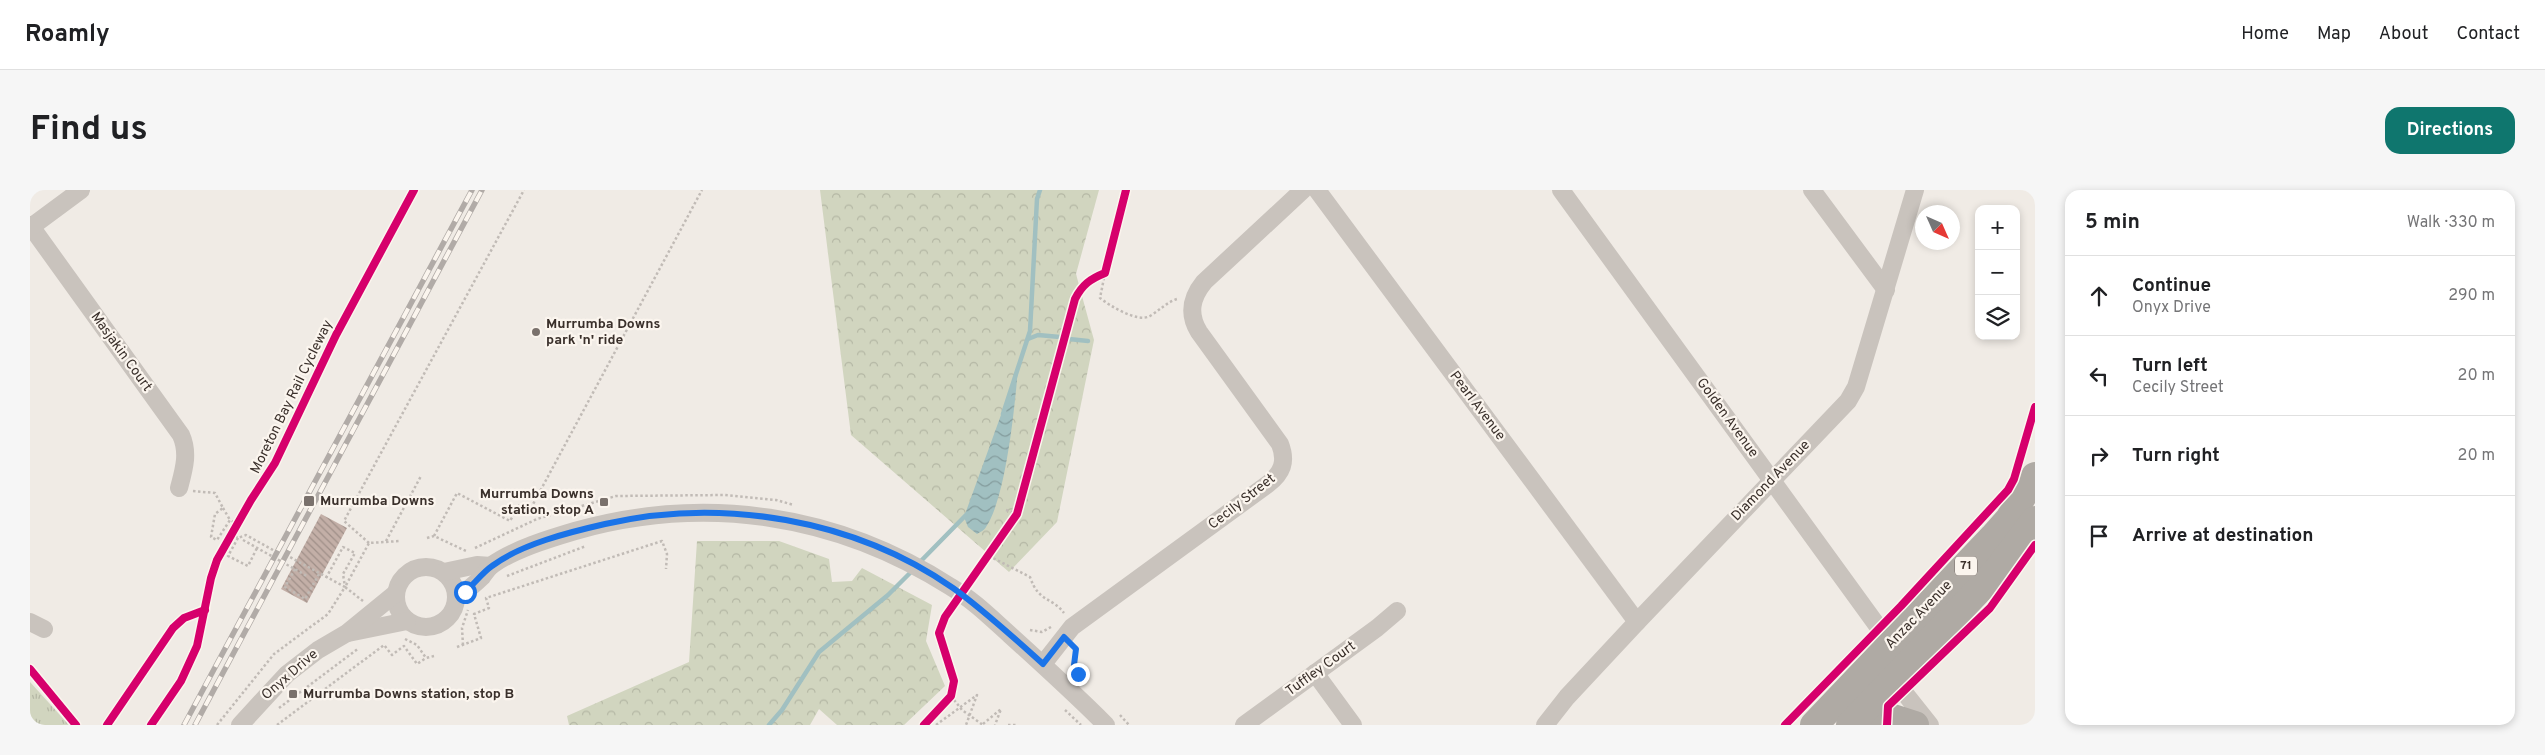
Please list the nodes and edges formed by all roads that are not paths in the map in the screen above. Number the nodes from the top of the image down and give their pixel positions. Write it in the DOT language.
graph roads {
  1 [pos="82,190"];
  2 [pos="1302,190"];
  3 [pos="1317,190"];
  4 [pos="1561,190"];
  5 [pos="1812,190"];
  6 [pos="1915,190"];
  7 [pos="31,226"];
  8 [pos="1886,290"];
  9 [pos="2035,476"];
  10 [pos="1772,480"];
  11 [pos="179,488"];
  12 [pos="2035,520"];
  13 [pos="444,572"];
  14 [pos="496,572"];
  15 [pos="396,593"];
  16 [pos="463,604"];
  17 [pos="1397,611"];
  18 [pos="407,621"];
  19 [pos="1637,622"];
  20 [pos="348,633"];
  21 [pos="1888,648"];
  22 [pos="1043,664"];
  23 [pos="1315,674"];
  24 [pos="1897,677"];
  25 [pos="1112,718"];
  26 [pos="1852,723"];
  27 [pos="240,725"];
  28 [pos="1244,725"];
  29 [pos="1353,725"];
  30 [pos="1545,725"];
  31 [pos="1814,725"];
  32 [pos="1915,725"];
  33 [pos="1930,725"];
  1 -- 7 [label="street"];
  2 -- 22 [label="street, Cecily Street"];
  3 -- 19 [label="street, Pearl Avenue"];
  4 -- 10 [label="street, Golden Avenue"];
  5 -- 8 [label="street"];
  6 -- 8 [label="street, Diamond Avenue"];
  7 -- 11 [label="street, Masjakin Court"];
  8 -- 10 [label="street, Diamond Avenue"];
  9 -- 21 [label="highway, Anzac Avenue / 71"];
  10 -- 19 [label="street, Diamond Avenue"];
  10 -- 21 [label="street, Golden Avenue"];
  12 -- 24 [label="highway, Anzac Avenue / 71"];
  13 -- 14 [label="street"];
  13 -- 15 [label="street"];
  13 -- 16 [label="street"];
  14 -- 16 [label="street"];
  14 -- 22 [label="street"];
  15 -- 18 [label="street"];
  15 -- 20 [label="street, Onyx Drive"];
  16 -- 18 [label="street"];
  17 -- 23 [label="street, Tuffley Court"];
  18 -- 20 [label="street, Onyx Drive"];
  19 -- 30 [label="street, Diamond Avenue"];
  20 -- 27 [label="street, Onyx Drive"];
  21 -- 24 [label="street, Golden Avenue"];
  21 -- 31 [label="highway, Anzac Avenue / 71"];
  22 -- 25 [label="street"];
  23 -- 28 [label="street, Tuffley Court"];
  23 -- 29 [label="street"];
  24 -- 26 [label="highway, Anzac Avenue / 71"];
  24 -- 33 [label="street, Golden Avenue"];
  26 -- 32 [label="highway"];
}
